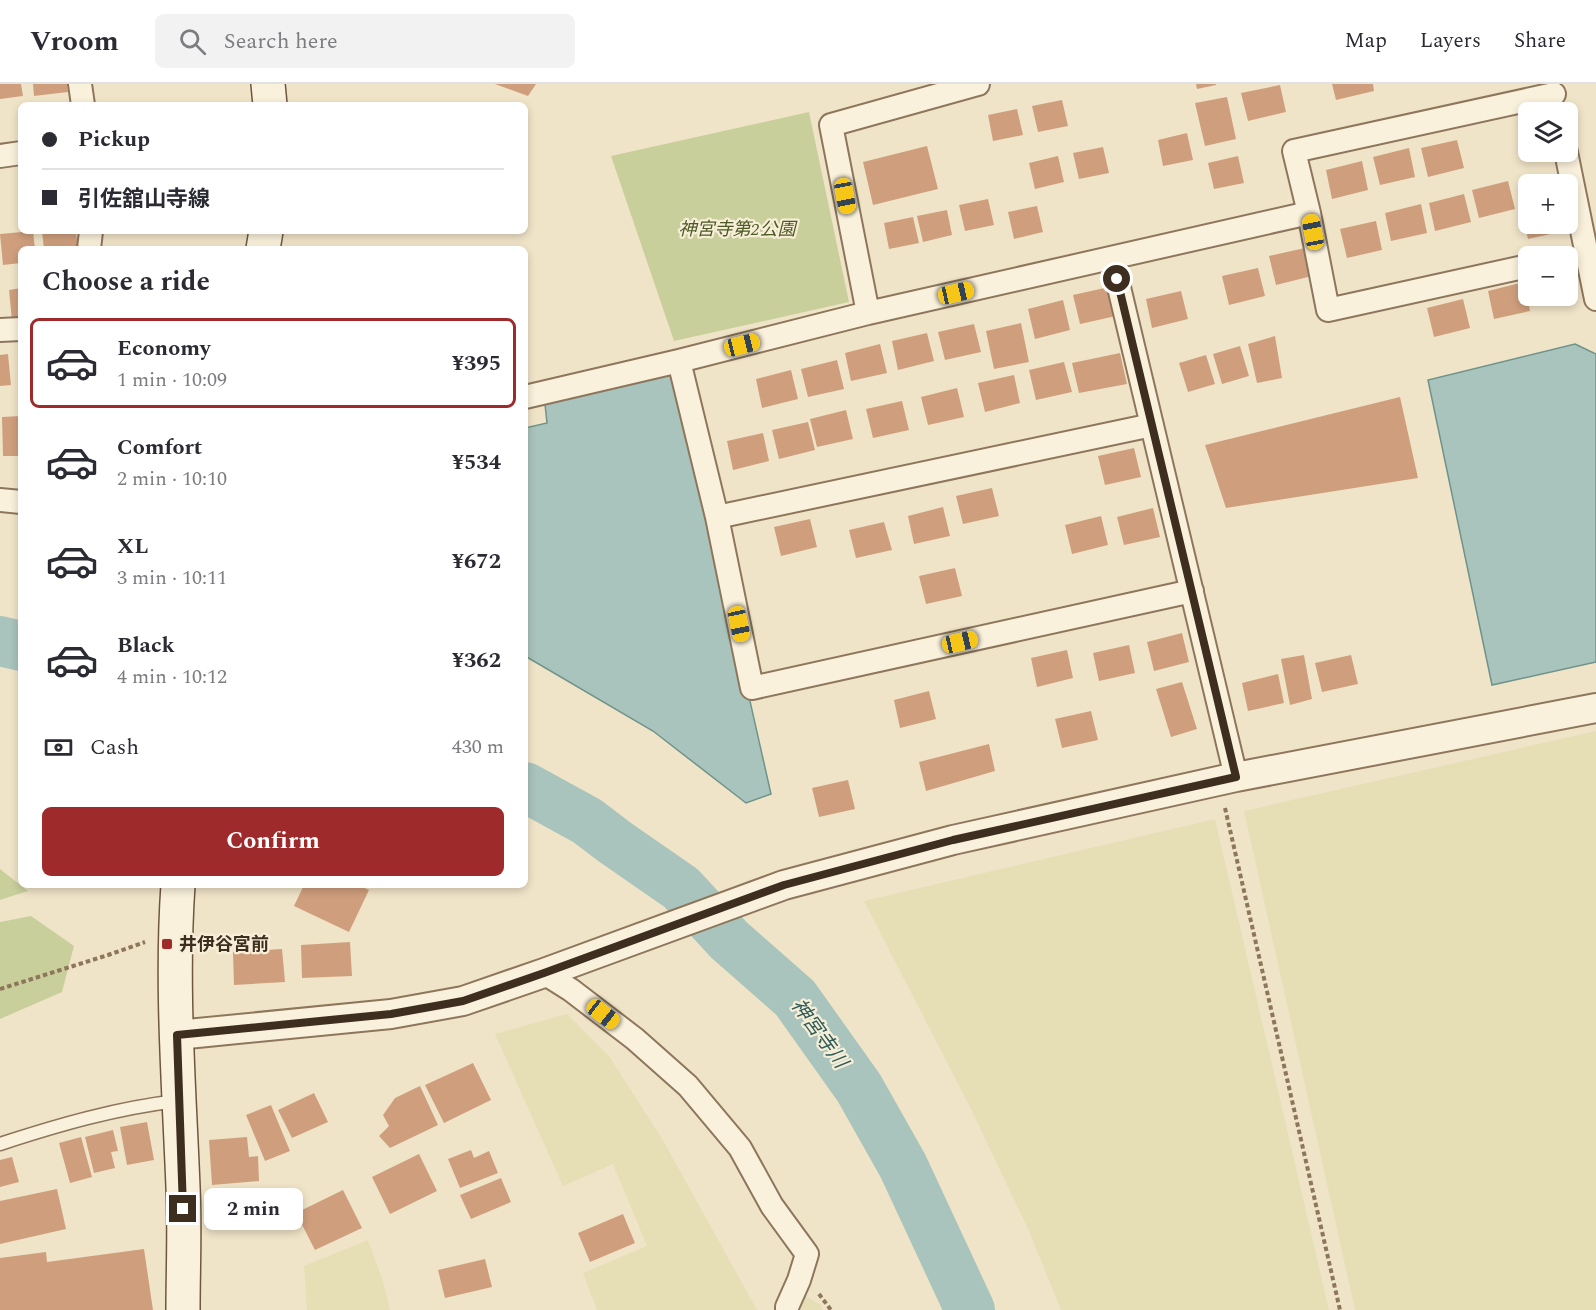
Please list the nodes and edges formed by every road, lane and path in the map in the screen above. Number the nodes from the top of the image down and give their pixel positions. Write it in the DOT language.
graph roads {
  1 [pos="80,84"];
  2 [pos="268,84"];
  3 [pos="978,84"];
  4 [pos="1554,97"];
  5 [pos="83,102"];
  6 [pos="270,102"];
  7 [pos="18,153"];
  8 [pos="0,156"];
  9 [pos="1568,162"];
  10 [pos="1309,213"];
  11 [pos="1583,255"];
  12 [pos="1112,258"];
  13 [pos="1518,269"];
  14 [pos="1596,299"];
  15 [pos="868,313"];
  16 [pos="18,329"];
  17 [pos="0,330"];
  18 [pos="679,361"];
  19 [pos="528,396"];
  20 [pos="1152,425"];
  21 [pos="0,500"];
  22 [pos="18,502"];
  23 [pos="717,517"];
  24 [pos="1192,591"];
  25 [pos="1596,708"];
  26 [pos="1227,779"];
  27 [pos="178,888"];
  28 [pos="175,931"];
  29 [pos="556,969"];
  30 [pos="0,989"];
  31 [pos="177,1035"];
  32 [pos="179,1101"];
  33 [pos="0,1144"];
  34 [pos="785,1309"];
  35 [pos="183,1310"];
  36 [pos="1340,1310"];
  1 -- 5 [label="street"];
  2 -- 6 [label="main road"];
  3 -- 15 [label="street"];
  4 -- 10 [label="street"];
  7 -- 8 [label="street"];
  9 -- 11 [label="street"];
  10 -- 12 [label="street"];
  10 -- 13 [label="street"];
  11 -- 14 [label="street"];
  12 -- 15 [label="street"];
  12 -- 20 [label="street"];
  15 -- 18 [label="street"];
  16 -- 17 [label="street"];
  18 -- 19 [label="street"];
  18 -- 23 [label="street"];
  20 -- 23 [label="street"];
  20 -- 24 [label="street"];
  21 -- 22 [label="street"];
  23 -- 24 [label="street"];
  24 -- 26 [label="street"];
  25 -- 26 [label="street"];
  26 -- 29 [label="street"];
  26 -- 36 [label="path"];
  27 -- 28 [label="main road"];
  28 -- 30 [label="path"];
  28 -- 31 [label="main road"];
  29 -- 31 [label="street"];
  29 -- 34 [label="street"];
  31 -- 32 [label="main road"];
  32 -- 33 [label="lane"];
  32 -- 35 [label="main road"];
}
